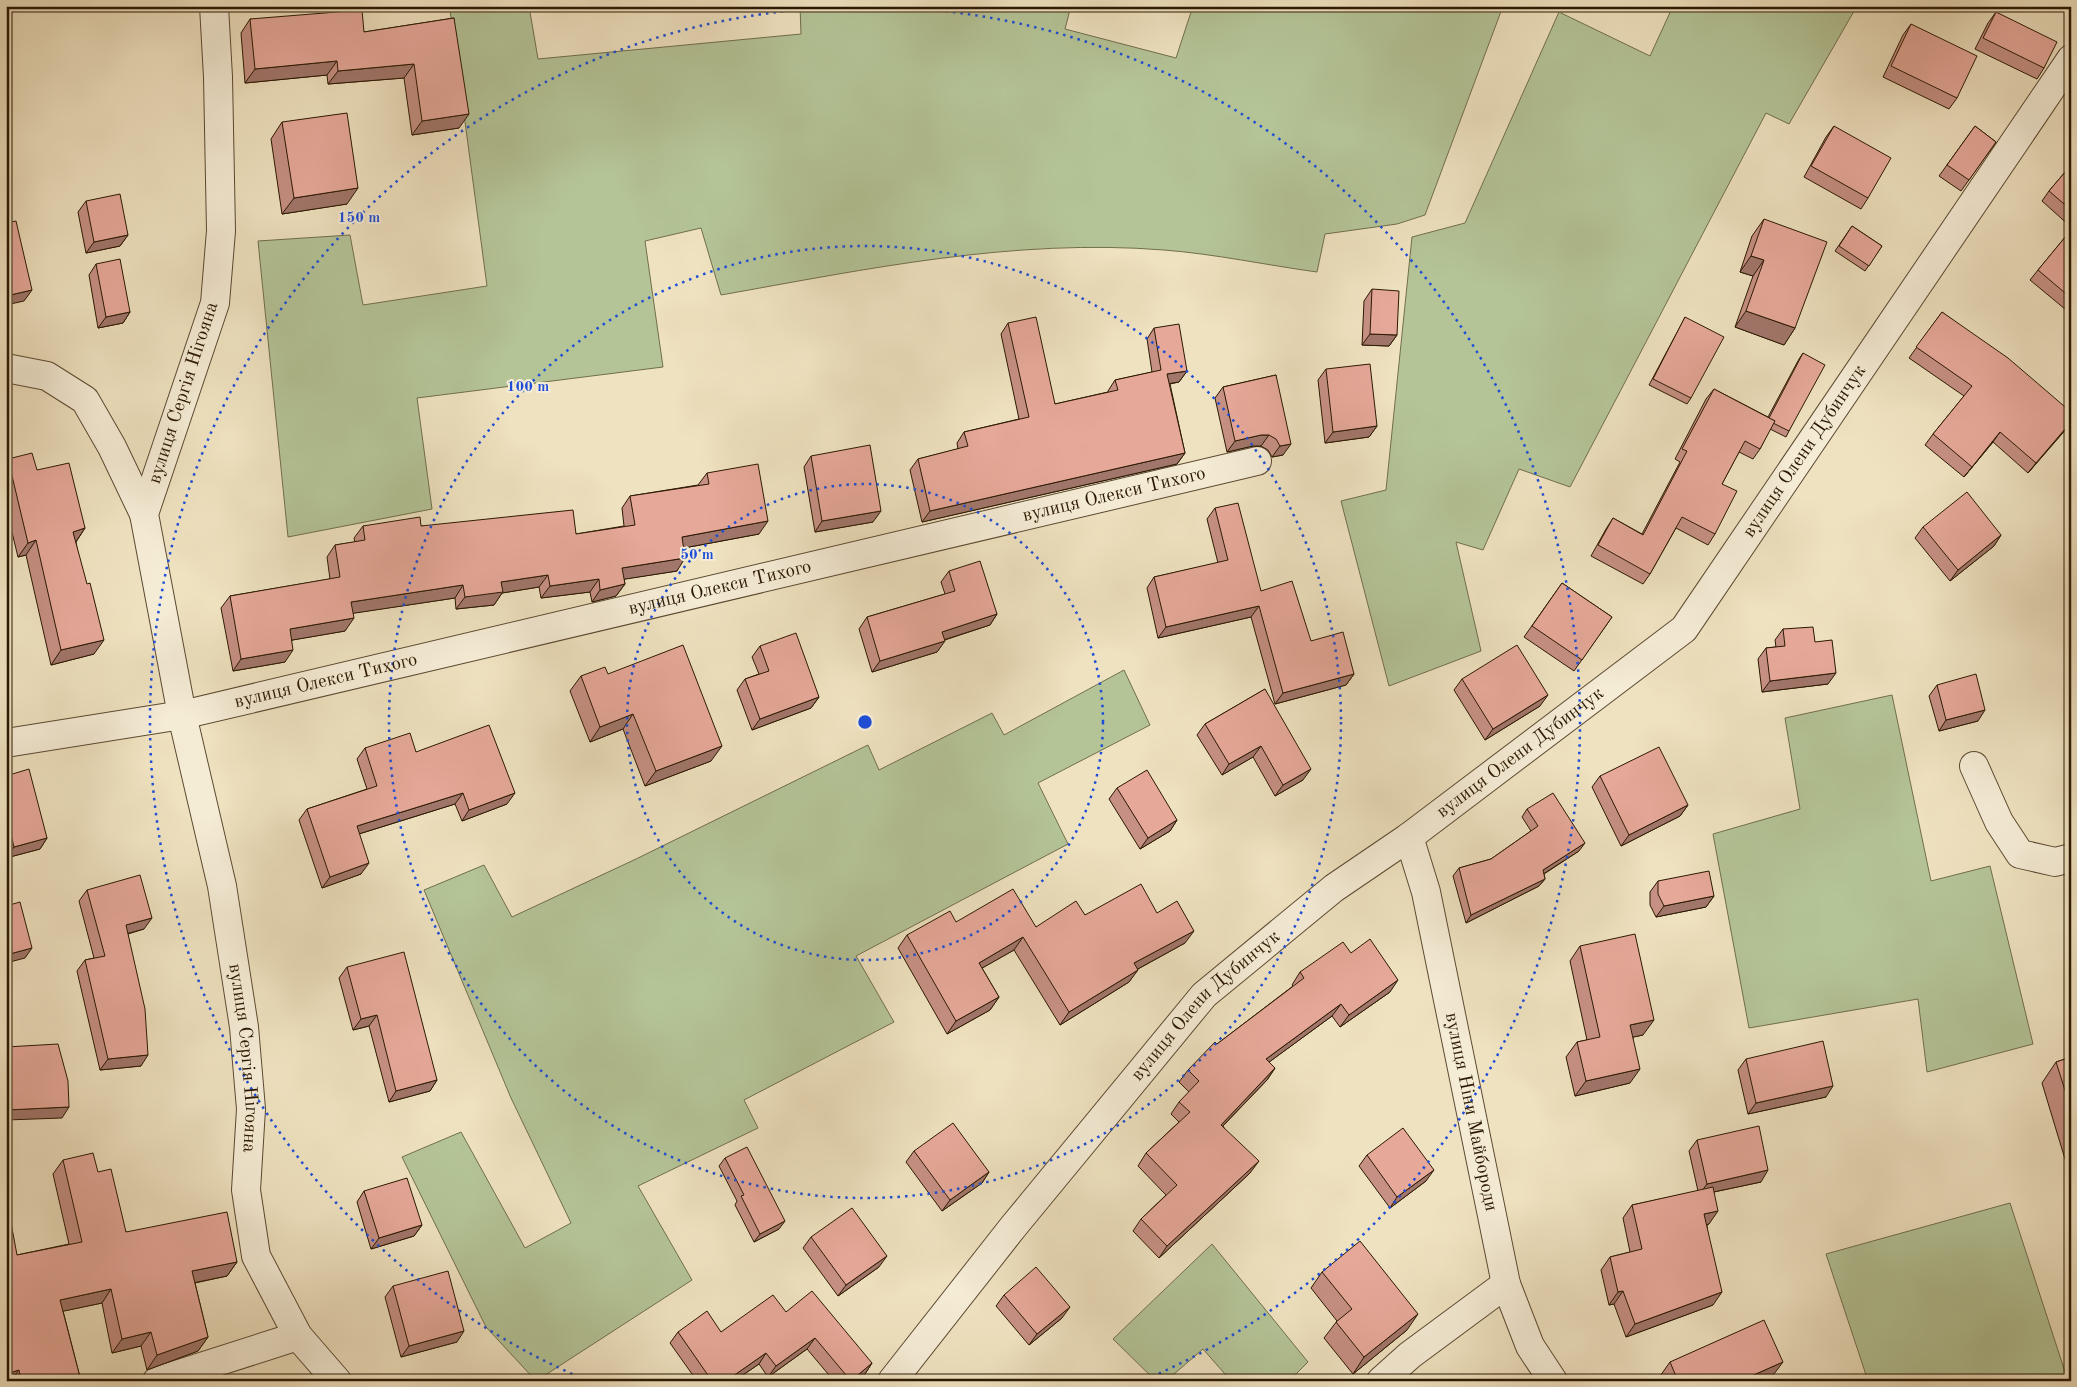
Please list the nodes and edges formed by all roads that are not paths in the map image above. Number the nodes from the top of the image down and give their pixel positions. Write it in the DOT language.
graph roads {
  1 [pos="214,6"];
  2 [pos="2071,59"];
  3 [pos="6,368"];
  4 [pos="1258,461"];
  5 [pos="144,514"];
  6 [pos="182,715"];
  7 [pos="6,743"];
  8 [pos="1974,766"];
  9 [pos="1410,837"];
  10 [pos="2071,858"];
  11 [pos="1506,1284"];
  12 [pos="298,1336"];
  13 [pos="157,1381"];
  14 [pos="337,1381"];
  15 [pos="892,1381"];
  16 [pos="1381,1381"];
  17 [pos="1553,1381"];
  1 -- 5 [label="street, вулиця Сергія Нігояна"];
  2 -- 9 [label="street, вулиця Олени Дубинчук"];
  3 -- 5 [label="street"];
  4 -- 6 [label="street, вулиця Олекси Тихого"];
  5 -- 6 [label="street, вулиця Сергія Нігояна"];
  6 -- 7 [label="street"];
  6 -- 12 [label="street, вулиця Сергія Нігояна"];
  8 -- 10 [label="street"];
  9 -- 11 [label="street, вулиця Ніни Майбороди"];
  9 -- 15 [label="street, вулиця Олени Дубинчук"];
  11 -- 16 [label="street"];
  11 -- 17 [label="street, вулиця Ніни Майбороди"];
  12 -- 13 [label="street"];
  12 -- 14 [label="street, вулиця Сергія Нігояна"];
}
